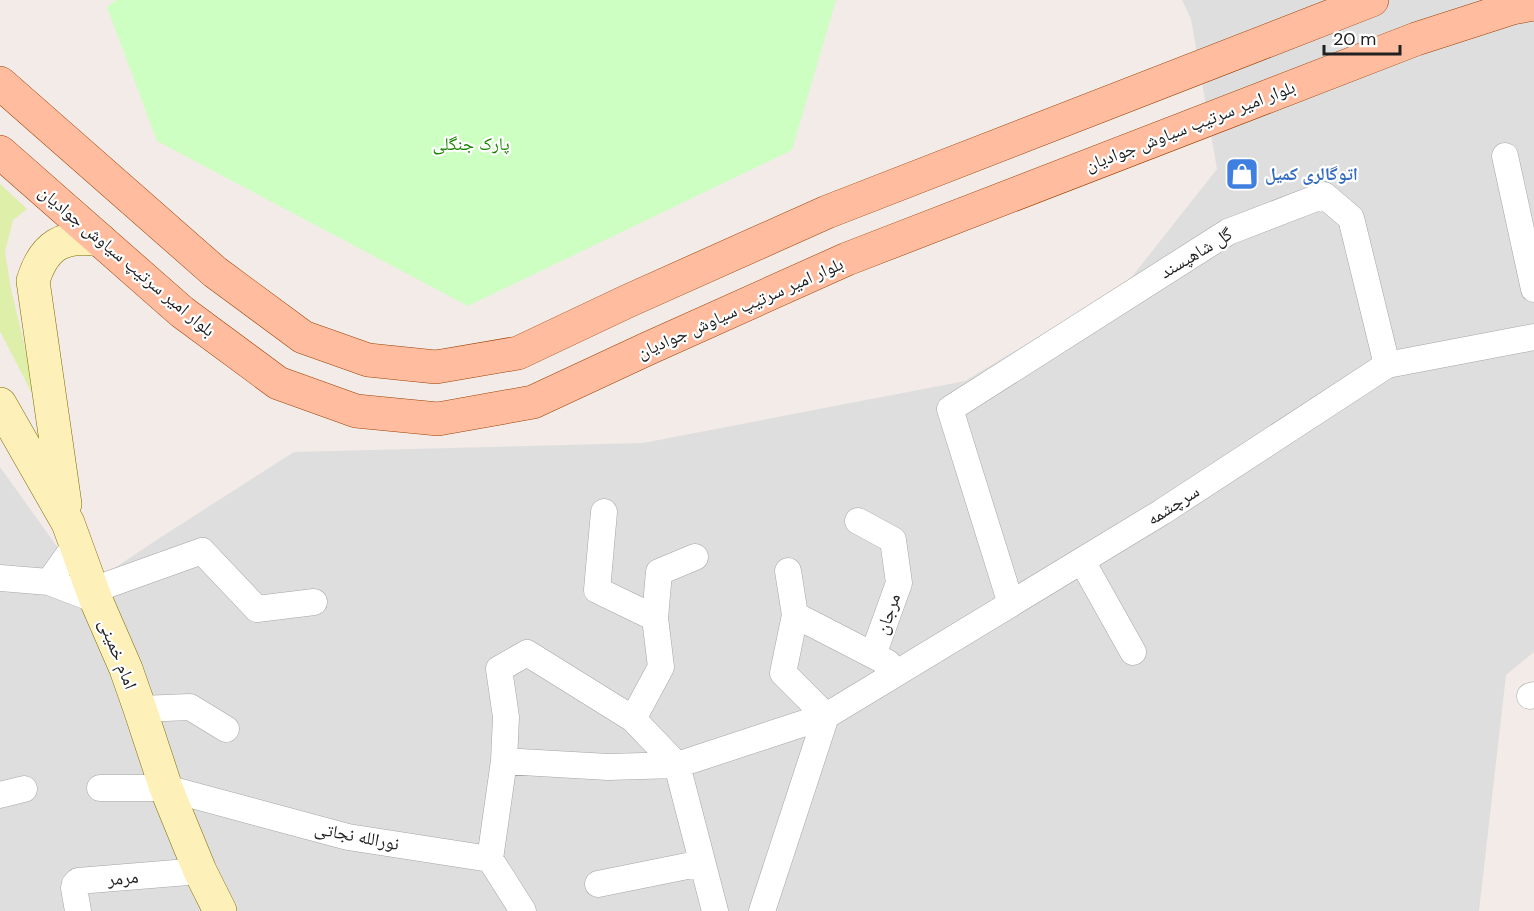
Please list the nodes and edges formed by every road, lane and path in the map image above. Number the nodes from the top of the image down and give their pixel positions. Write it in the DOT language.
graph roads {
  1 [pos="1372,0"];
  2 [pos="1534,4"];
  3 [pos="0,83"];
  4 [pos="0,152"];
  5 [pos="1505,156"];
  6 [pos="100,240"];
  7 [pos="1534,289"];
  8 [pos="1534,337"];
  9 [pos="1387,365"];
  10 [pos="0,404"];
  11 [pos="604,512"];
  12 [pos="858,521"];
  13 [pos="72,534"];
  14 [pos="695,556"];
  15 [pos="1082,561"];
  16 [pos="788,571"];
  17 [pos="0,578"];
  18 [pos="49,582"];
  19 [pos="95,595"];
  20 [pos="314,603"];
  21 [pos="1011,604"];
  22 [pos="795,615"];
  23 [pos="655,618"];
  24 [pos="1133,652"];
  25 [pos="873,656"];
  26 [pos="902,670"];
  27 [pos="140,709"];
  28 [pos="826,716"];
  29 [pos="633,719"];
  30 [pos="226,729"];
  31 [pos="504,761"];
  32 [pos="677,765"];
  33 [pos="100,788"];
  34 [pos="166,788"];
  35 [pos="490,860"];
  36 [pos="702,863"];
  37 [pos="200,871"];
  38 [pos="598,884"];
  39 [pos="78,911"];
  40 [pos="220,911"];
  41 [pos="524,911"];
  42 [pos="715,911"];
  43 [pos="762,911"];
  1 -- 3 [label="main road"];
  2 -- 6 [label="main road, بلوار امیر سرتیپ سیاوش جوادیان"];
  4 -- 6 [label="main road, بلوار امیر سرتیپ سیاوش جوادیان"];
  5 -- 7 [label="street"];
  6 -- 13 [label="street"];
  8 -- 9 [label="street, سرچشمه"];
  9 -- 15 [label="street, سرچشمه"];
  9 -- 21 [label="street, گل شاهپسند"];
  10 -- 13 [label="street, امام خمینی"];
  11 -- 23 [label="street"];
  12 -- 25 [label="street, مرجان"];
  13 -- 18 [label="street"];
  13 -- 19 [label="street, امام خمینی"];
  14 -- 23 [label="street"];
  15 -- 21 [label="street, سرچشمه"];
  15 -- 24 [label="street"];
  16 -- 22 [label="street"];
  17 -- 18 [label="street"];
  18 -- 19 [label="street"];
  19 -- 20 [label="street"];
  19 -- 27 [label="street, امام خمینی"];
  21 -- 26 [label="street, سرچشمه"];
  22 -- 25 [label="street"];
  22 -- 28 [label="street"];
  23 -- 29 [label="street"];
  25 -- 26 [label="street"];
  26 -- 28 [label="street, سرچشمه"];
  27 -- 30 [label="street"];
  27 -- 34 [label="street, امام خمینی"];
  28 -- 32 [label="street, سرچشمه"];
  28 -- 43 [label="street"];
  29 -- 31 [label="street"];
  29 -- 32 [label="street"];
  31 -- 32 [label="street, سرچشمه"];
  31 -- 35 [label="street"];
  32 -- 36 [label="street"];
  33 -- 34 [label="street, نورالله نجاتی"];
  34 -- 35 [label="street, نورالله نجاتی"];
  34 -- 37 [label="street, امام خمینی"];
  35 -- 41 [label="street"];
  36 -- 38 [label="street"];
  36 -- 42 [label="street"];
  37 -- 39 [label="street, مرمر"];
  37 -- 40 [label="street, امام خمینی"];
}
